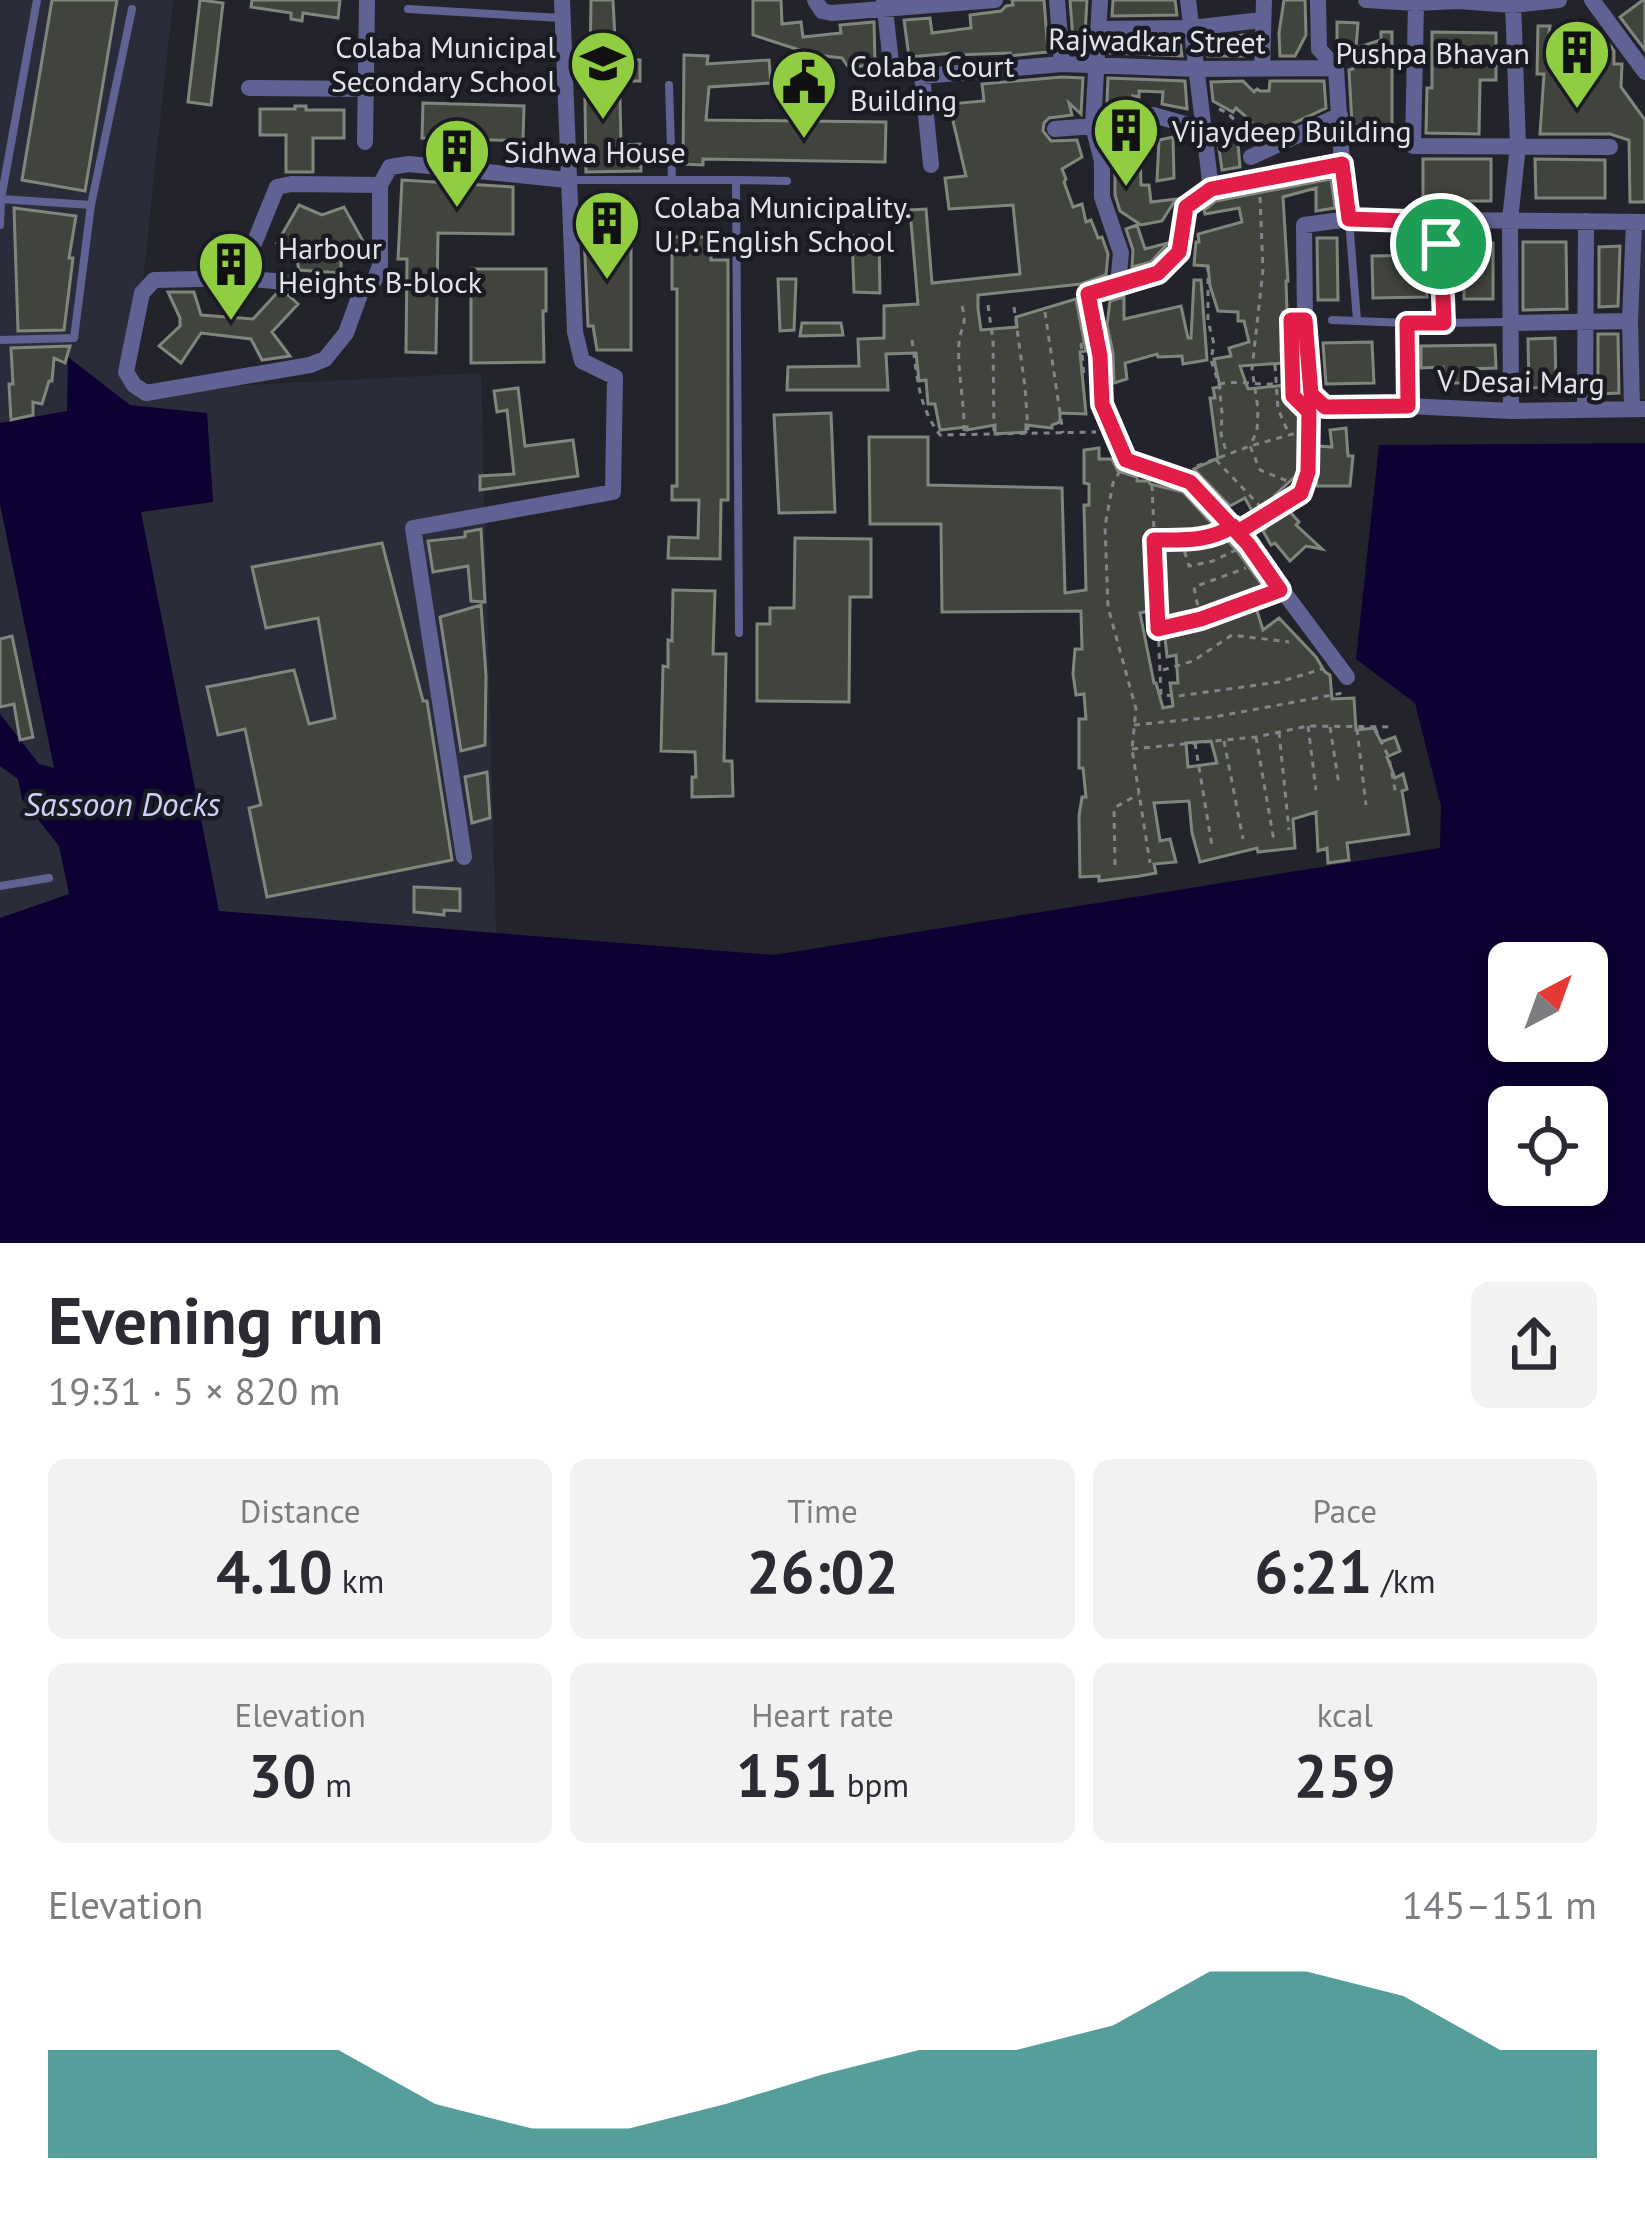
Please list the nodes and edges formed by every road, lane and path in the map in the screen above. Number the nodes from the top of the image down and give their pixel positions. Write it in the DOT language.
graph roads {
  1 [pos="37,0"];
  2 [pos="367,0"];
  3 [pos="815,0"];
  4 [pos="995,0"];
  5 [pos="1057,0"];
  6 [pos="1100,0"];
  7 [pos="1188,0"];
  8 [pos="1264,0"];
  9 [pos="1318,0"];
  10 [pos="1366,0"];
  11 [pos="1559,0"];
  12 [pos="1592,0"];
  13 [pos="1465,1"];
  14 [pos="949,2"];
  15 [pos="1403,2"];
  16 [pos="1517,2"];
  17 [pos="885,5"];
  18 [pos="408,9"];
  19 [pos="562,9"];
  20 [pos="132,10"];
  21 [pos="1262,20"];
  22 [pos="1191,28"];
  23 [pos="1098,29"];
  24 [pos="891,63"];
  25 [pos="1096,63"];
  26 [pos="1062,64"];
  27 [pos="1336,68"];
  28 [pos="1196,69"];
  29 [pos="1262,69"];
  30 [pos="1645,72"];
  31 [pos="669,86"];
  32 [pos="249,88"];
  33 [pos="366,89"];
  34 [pos="1200,102"];
  35 [pos="1340,115"];
  36 [pos="1093,126"];
  37 [pos="1055,129"];
  38 [pos="1203,129"];
  39 [pos="365,142"];
  40 [pos="1517,146"];
  41 [pos="1610,147"];
  42 [pos="1251,157"];
  43 [pos="1342,164"];
  44 [pos="932,165"];
  45 [pos="567,179"];
  46 [pos="672,180"];
  47 [pos="736,180"];
  48 [pos="787,181"];
  49 [pos="1259,182"];
  50 [pos="380,185"];
  51 [pos="1211,189"];
  52 [pos="1,199"];
  53 [pos="91,205"];
  54 [pos="1349,219"];
  55 [pos="1510,220"];
  56 [pos="1586,221"];
  57 [pos="1439,222"];
  58 [pos="1640,222"];
  59 [pos="0,225"];
  60 [pos="1208,266"];
  61 [pos="240,278"];
  62 [pos="1118,284"];
  63 [pos="362,290"];
  64 [pos="988,305"];
  65 [pos="962,306"];
  66 [pos="1014,307"];
  67 [pos="1046,311"];
  68 [pos="1332,320"];
  69 [pos="1357,320"];
  70 [pos="1585,321"];
  71 [pos="1630,321"];
  72 [pos="1407,323"];
  73 [pos="1444,323"];
  74 [pos="1512,323"];
  75 [pos="0,340"];
  76 [pos="912,340"];
  77 [pos="1292,358"];
  78 [pos="1275,364"];
  79 [pos="1219,384"];
  80 [pos="1276,384"];
  81 [pos="1255,385"];
  82 [pos="1293,396"];
  83 [pos="1408,406"];
  84 [pos="1317,409"];
  85 [pos="1639,409"];
  86 [pos="1585,410"];
  87 [pos="1511,411"];
  88 [pos="1309,429"];
  89 [pos="1114,432"];
  90 [pos="1063,433"];
  91 [pos="1028,434"];
  92 [pos="964,435"];
  93 [pos="994,435"];
  94 [pos="1289,435"];
  95 [pos="1250,446"];
  96 [pos="1227,454"];
  97 [pos="1214,458"];
  98 [pos="1126,460"];
  99 [pos="1152,469"];
  100 [pos="1175,476"];
  101 [pos="1301,493"];
  102 [pos="1270,512"];
  103 [pos="1240,534"];
  104 [pos="1154,540"];
  105 [pos="1181,540"];
  106 [pos="1259,562"];
  107 [pos="1280,590"];
  108 [pos="1201,619"];
  109 [pos="1158,629"];
  110 [pos="739,633"];
  111 [pos="1289,642"];
  112 [pos="1324,669"];
  113 [pos="1160,671"];
  114 [pos="1349,684"];
  115 [pos="1134,725"];
  116 [pos="1308,726"];
  117 [pos="1329,726"];
  118 [pos="1356,727"];
  119 [pos="1375,727"];
  120 [pos="1393,727"];
  121 [pos="1279,732"];
  122 [pos="1256,737"];
  123 [pos="1223,741"];
  124 [pos="1195,743"];
  125 [pos="1132,749"];
  126 [pos="1340,785"];
  127 [pos="1316,790"];
  128 [pos="1139,794"];
  129 [pos="1396,795"];
  130 [pos="1366,805"];
  131 [pos="1289,830"];
  132 [pos="1243,839"];
  133 [pos="1274,841"];
  134 [pos="1212,846"];
  135 [pos="464,857"];
  136 [pos="1150,863"];
  137 [pos="1115,866"];
  138 [pos="49,878"];
  139 [pos="0,886"];
  1 -- 52 [label="lane"];
  2 -- 33 [label="street"];
  3 -- 17 [label="street"];
  4 -- 14 [label="street"];
  5 -- 26 [label="street"];
  6 -- 23 [label="street"];
  7 -- 22 [label="street"];
  8 -- 21 [label="street"];
  9 -- 27 [label="street"];
  10 -- 15 [label="street"];
  11 -- 16 [label="street"];
  12 -- 30 [label="street"];
  13 -- 15 [label="street"];
  13 -- 16 [label="street"];
  14 -- 17 [label="street"];
  15 -- 40 [label="street"];
  16 -- 40 [label="street"];
  17 -- 24 [label="street"];
  18 -- 19 [label="lane"];
  19 -- 45 [label="street"];
  20 -- 53 [label="lane"];
  21 -- 22 [label="street"];
  21 -- 29 [label="street"];
  22 -- 23 [label="street"];
  22 -- 28 [label="street"];
  23 -- 25 [label="street"];
  25 -- 26 [label="street, Rajwadkar Street"];
  25 -- 28 [label="street, Rajwadkar Street"];
  25 -- 36 [label="street"];
  26 -- 44 [label="street, Rajwadkar Street"];
  27 -- 29 [label="street, Rajwadkar Street"];
  27 -- 35 [label="street"];
  28 -- 29 [label="street, Rajwadkar Street"];
  28 -- 34 [label="street"];
  31 -- 46 [label="lane"];
  32 -- 33 [label="street"];
  33 -- 39 [label="street"];
  34 -- 38 [label="street"];
  34 -- 42 [label="path"];
  35 -- 42 [label="street"];
  35 -- 43 [label="street"];
  36 -- 37 [label="street"];
  36 -- 38 [label="street"];
  36 -- 62 [label="street"];
  38 -- 51 [label="street"];
  40 -- 41 [label="street"];
  40 -- 55 [label="street"];
  43 -- 49 [label="street"];
  43 -- 54 [label="street"];
  45 -- 46 [label="lane"];
  45 -- 50 [label="street"];
  45 -- 135 [label="street"];
  46 -- 47 [label="lane"];
  47 -- 48 [label="lane"];
  47 -- 110 [label="lane"];
  49 -- 51 [label="street"];
  49 -- 81 [label="path"];
  50 -- 61 [label="street"];
  50 -- 63 [label="street"];
  51 -- 62 [label="street"];
  52 -- 53 [label="lane"];
  52 -- 59 [label="lane"];
  53 -- 75 [label="lane"];
  54 -- 57 [label="street"];
  54 -- 69 [label="lane"];
  54 -- 84 [label="street"];
  55 -- 56 [label="street"];
  55 -- 57 [label="street"];
  55 -- 74 [label="street"];
  56 -- 58 [label="street"];
  56 -- 70 [label="street"];
  57 -- 73 [label="lane"];
  58 -- 71 [label="street"];
  60 -- 79 [label="path"];
  61 -- 63 [label="street"];
  61 -- 63 [label="street"];
  62 -- 89 [label="street"];
  64 -- 93 [label="path"];
  65 -- 92 [label="path"];
  66 -- 91 [label="path"];
  67 -- 90 [label="path"];
  68 -- 69 [label="lane"];
  69 -- 72 [label="lane"];
  70 -- 71 [label="street"];
  70 -- 74 [label="street"];
  70 -- 86 [label="street"];
  71 -- 85 [label="street"];
  72 -- 73 [label="lane"];
  72 -- 83 [label="lane"];
  73 -- 74 [label="lane"];
  74 -- 87 [label="street"];
  76 -- 92 [label="path"];
  77 -- 82 [label="path"];
  78 -- 80 [label="path"];
  79 -- 81 [label="path"];
  79 -- 96 [label="path"];
  80 -- 81 [label="path"];
  80 -- 94 [label="path"];
  81 -- 95 [label="path"];
  83 -- 84 [label="street, V Desai Marg"];
  83 -- 87 [label="street, V Desai Marg"];
  84 -- 88 [label="path"];
  85 -- 86 [label="street, V Desai Marg"];
  86 -- 87 [label="street, V Desai Marg"];
  88 -- 94 [label="path"];
  88 -- 101 [label="path"];
  89 -- 90 [label="path"];
  89 -- 98 [label="street"];
  90 -- 91 [label="path"];
  91 -- 93 [label="path"];
  92 -- 93 [label="path"];
  94 -- 95 [label="path"];
  95 -- 96 [label="path"];
  95 -- 101 [label="path"];
  96 -- 97 [label="path"];
  97 -- 100 [label="path"];
  97 -- 102 [label="path"];
  98 -- 99 [label="street"];
  98 -- 115 [label="path"];
  99 -- 100 [label="street"];
  99 -- 104 [label="path"];
  100 -- 103 [label="street"];
  101 -- 102 [label="path"];
  102 -- 103 [label="path"];
  103 -- 105 [label="path"];
  103 -- 105 [label="path"];
  103 -- 106 [label="street"];
  104 -- 105 [label="path"];
  104 -- 109 [label="path"];
  106 -- 107 [label="street"];
  106 -- 108 [label="path"];
  107 -- 108 [label="path"];
  107 -- 114 [label="street"];
  108 -- 109 [label="path"];
  109 -- 113 [label="path"];
  111 -- 113 [label="path"];
  112 -- 113 [label="path"];
  114 -- 115 [label="path"];
  115 -- 125 [label="path"];
  116 -- 117 [label="path"];
  116 -- 121 [label="path"];
  116 -- 127 [label="path"];
  117 -- 118 [label="path"];
  117 -- 126 [label="path"];
  118 -- 119 [label="path"];
  118 -- 130 [label="path"];
  119 -- 120 [label="path"];
  119 -- 129 [label="path"];
  121 -- 122 [label="path"];
  121 -- 131 [label="path"];
  122 -- 123 [label="path"];
  122 -- 133 [label="path"];
  123 -- 124 [label="path"];
  123 -- 132 [label="path"];
  124 -- 125 [label="path"];
  124 -- 134 [label="path"];
  125 -- 128 [label="path"];
  128 -- 136 [label="path"];
  128 -- 137 [label="path"];
  138 -- 139 [label="lane"];
}
